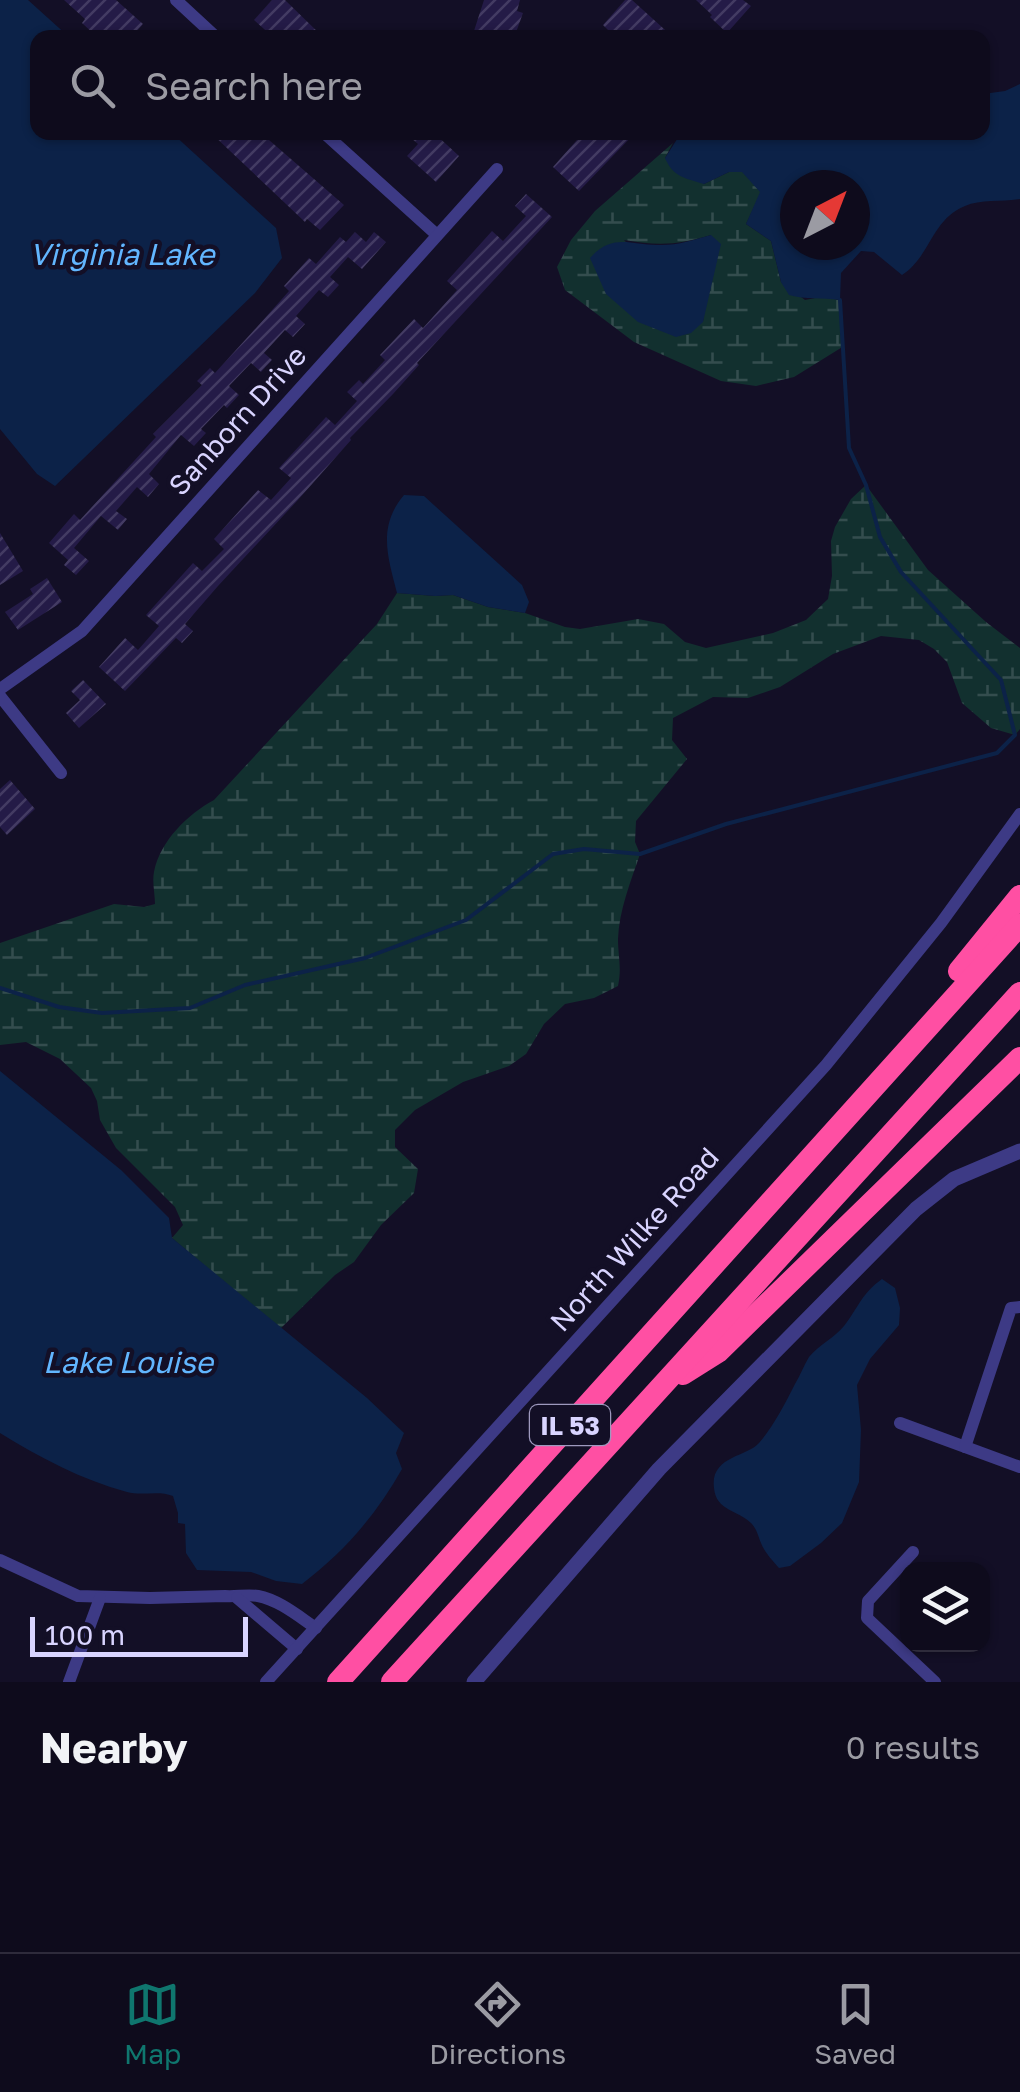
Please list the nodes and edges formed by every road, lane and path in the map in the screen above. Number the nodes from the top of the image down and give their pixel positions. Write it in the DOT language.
graph roads {
  1 [pos="176,0"];
  2 [pos="208,30"];
  3 [pos="332,140"];
  4 [pos="497,169"];
  5 [pos="437,235"];
  6 [pos="0,692"];
  7 [pos="61,773"];
  8 [pos="1020,814"];
  9 [pos="1020,896"];
  10 [pos="1020,925"];
  11 [pos="1020,993"];
  12 [pos="1020,1058"];
  13 [pos="1020,1151"];
  14 [pos="802,1167"];
  15 [pos="1020,1306"];
  16 [pos="660,1389"];
  17 [pos="900,1423"];
  18 [pos="966,1447"];
  19 [pos="1020,1466"];
  20 [pos="913,1552"];
  21 [pos="0,1560"];
  22 [pos="100,1598"];
  23 [pos="237,1598"];
  24 [pos="316,1628"];
  25 [pos="297,1648"];
  26 [pos="69,1682"];
  27 [pos="266,1682"];
  28 [pos="338,1682"];
  29 [pos="392,1682"];
  30 [pos="474,1682"];
  31 [pos="936,1682"];
  1 -- 2 [label="street"];
  3 -- 5 [label="street"];
  4 -- 5 [label="street, Sanborn Drive"];
  5 -- 6 [label="street, Sanborn Drive"];
  6 -- 7 [label="street"];
  8 -- 24 [label="street, North Wilke Road"];
  9 -- 14 [label="highway"];
  10 -- 14 [label="highway, IL 53"];
  11 -- 16 [label="highway, IL 53"];
  12 -- 16 [label="highway"];
  13 -- 30 [label="street"];
  14 -- 28 [label="highway, IL 53"];
  15 -- 18 [label="street"];
  16 -- 29 [label="highway, IL 53"];
  17 -- 18 [label="street"];
  18 -- 19 [label="street"];
  20 -- 31 [label="street"];
  21 -- 22 [label="street"];
  22 -- 23 [label="street"];
  22 -- 26 [label="street"];
  23 -- 24 [label="street"];
  23 -- 25 [label="street"];
  24 -- 25 [label="street, North Wilke Road"];
  25 -- 27 [label="street, North Wilke Road"];
}
